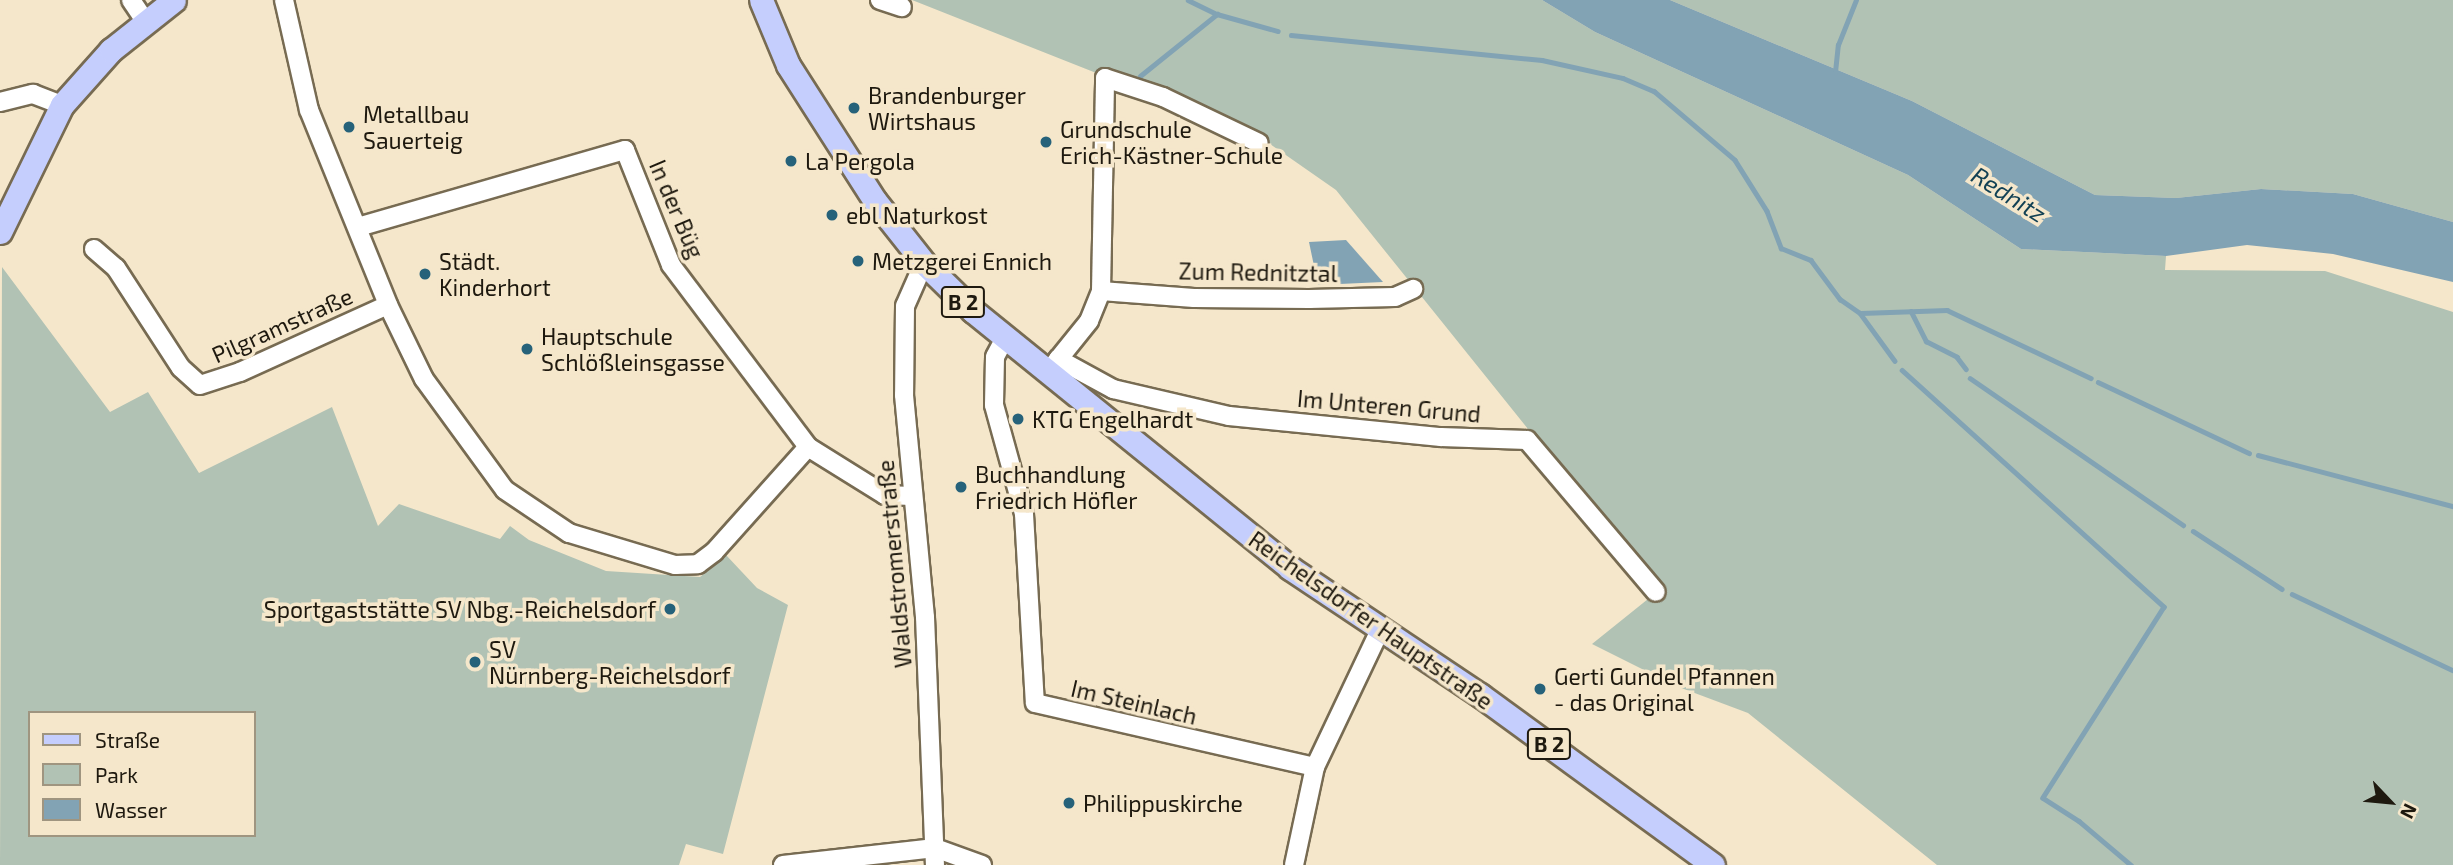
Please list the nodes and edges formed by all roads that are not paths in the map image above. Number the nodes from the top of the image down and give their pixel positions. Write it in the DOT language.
graph roads {
  1 [pos="131,0"];
  2 [pos="174,0"];
  3 [pos="284,0"];
  4 [pos="761,0"];
  5 [pos="880,0"];
  6 [pos="902,7"];
  7 [pos="145,20"];
  8 [pos="0,103"];
  9 [pos="62,105"];
  10 [pos="1259,143"];
  11 [pos="358,227"];
  12 [pos="0,232"];
  13 [pos="94,249"];
  14 [pos="924,263"];
  15 [pos="1413,289"];
  16 [pos="1101,290"];
  17 [pos="388,304"];
  18 [pos="1005,338"];
  19 [pos="1053,366"];
  20 [pos="808,447"];
  21 [pos="912,496"];
  22 [pos="1656,592"];
  23 [pos="1381,628"];
  24 [pos="1315,767"];
  25 [pos="935,857"];
  26 [pos="783,865"];
  27 [pos="982,865"];
  28 [pos="1294,865"];
  29 [pos="1713,865"];
  1 -- 7 [label="street"];
  2 -- 7 [label="main road"];
  3 -- 11 [label="street"];
  4 -- 14 [label="main road, Reichelsdorfer Hauptstraße / B 2"];
  5 -- 6 [label="street"];
  7 -- 9 [label="main road"];
  8 -- 9 [label="street"];
  9 -- 12 [label="main road"];
  10 -- 16 [label="street"];
  11 -- 17 [label="street"];
  11 -- 20 [label="street, In der Büg"];
  13 -- 17 [label="street, Pilgramstraße"];
  14 -- 18 [label="main road, Reichelsdorfer Hauptstraße / B 2"];
  14 -- 21 [label="street, Waldstromerstraße"];
  15 -- 16 [label="street, Zum Rednitztal"];
  16 -- 19 [label="street"];
  17 -- 20 [label="street"];
  18 -- 19 [label="main road, Reichelsdorfer Hauptstraße / B 2"];
  18 -- 24 [label="street, Im Steinlach"];
  19 -- 22 [label="street, Im Unteren Grund"];
  19 -- 23 [label="main road, Reichelsdorfer Hauptstraße / B 2"];
  20 -- 21 [label="street, In der Büg"];
  21 -- 25 [label="street, Waldstromerstraße"];
  23 -- 24 [label="street"];
  23 -- 29 [label="main road, Reichelsdorfer Hauptstraße / B 2"];
  24 -- 28 [label="street"];
  25 -- 26 [label="street"];
  25 -- 27 [label="street"];
}
